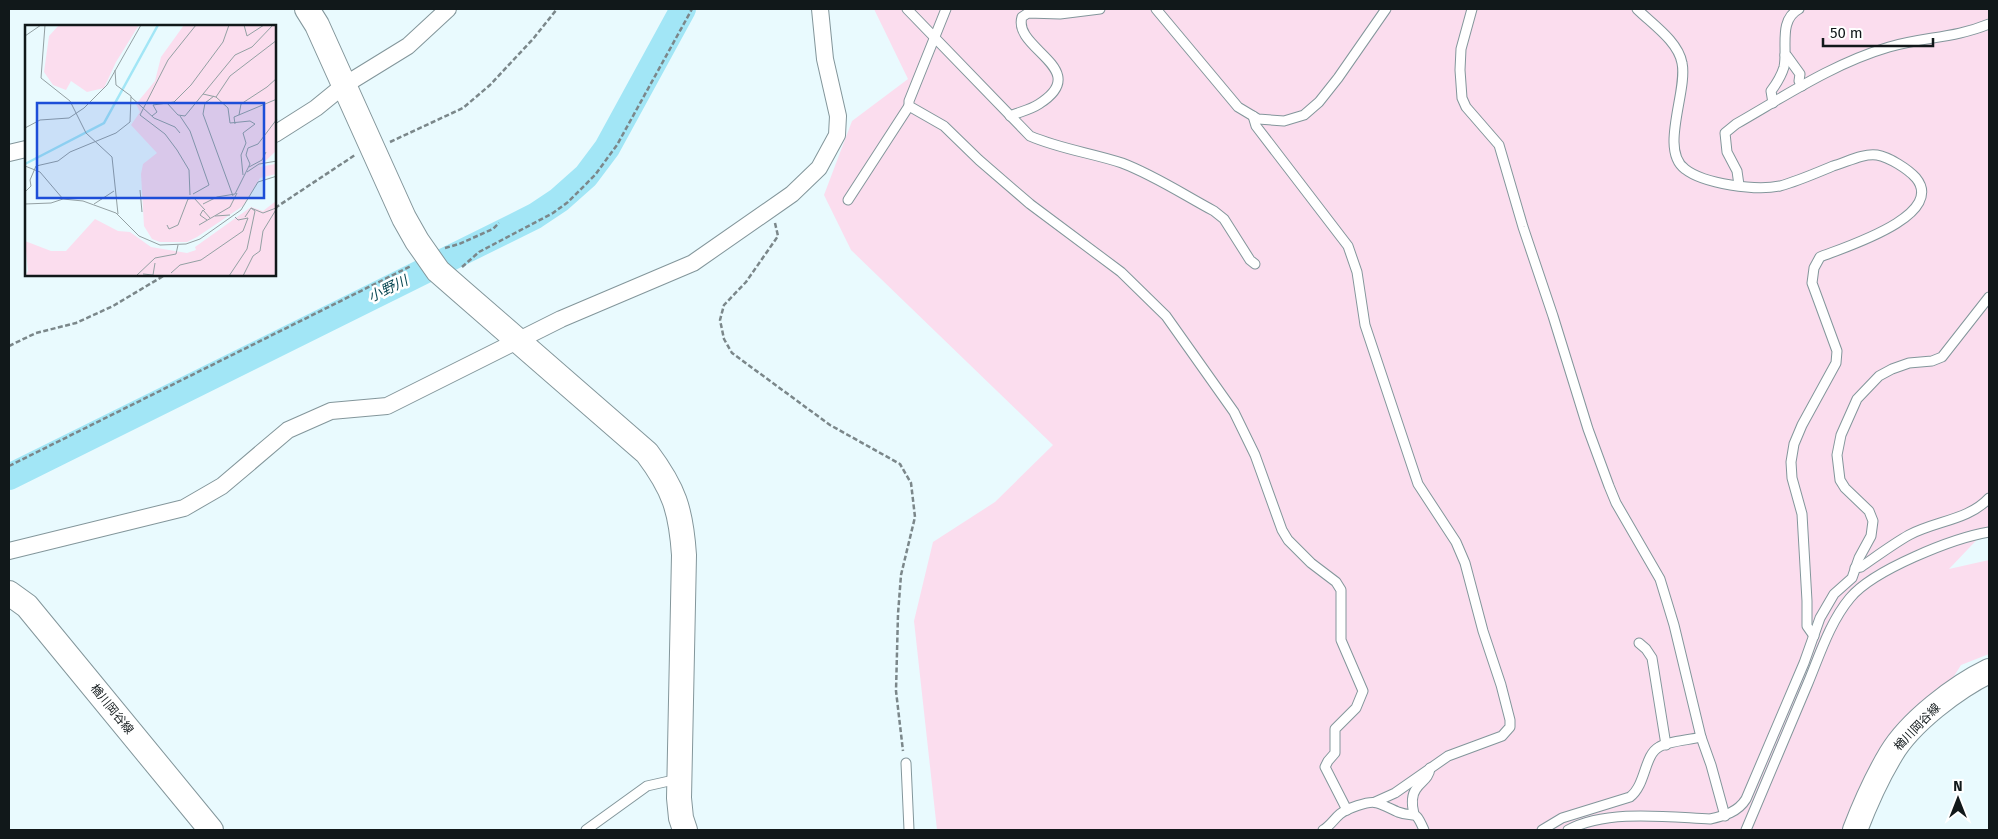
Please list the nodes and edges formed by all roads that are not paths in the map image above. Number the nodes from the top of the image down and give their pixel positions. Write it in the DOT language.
graph roads {
  1 [pos="307,9"];
  2 [pos="448,9"];
  3 [pos="820,9"];
  4 [pos="907,9"];
  5 [pos="946,9"];
  6 [pos="1100,9"];
  7 [pos="1156,9"];
  8 [pos="1386,9"];
  9 [pos="1472,9"];
  10 [pos="1637,9"];
  11 [pos="1799,9"];
  12 [pos="1989,24"];
  13 [pos="935,38"];
  14 [pos="1785,56"];
  15 [pos="343,86"];
  16 [pos="1802,86"];
  17 [pos="1773,103"];
  18 [pos="909,106"];
  19 [pos="1010,116"];
  20 [pos="1253,116"];
  21 [pos="276,133"];
  22 [pos="25,149"];
  23 [pos="9,153"];
  24 [pos="1739,185"];
  25 [pos="848,200"];
  26 [pos="1255,264"];
  27 [pos="1989,296"];
  28 [pos="517,340"];
  29 [pos="1989,498"];
  30 [pos="1989,532"];
  31 [pos="9,551"];
  32 [pos="1855,568"];
  33 [pos="9,593"];
  34 [pos="1814,636"];
  35 [pos="1639,643"];
  36 [pos="1989,671"];
  37 [pos="1701,737"];
  38 [pos="1666,745"];
  39 [pos="906,763"];
  40 [pos="1430,768"];
  41 [pos="679,778"];
  42 [pos="1374,802"];
  43 [pos="1347,810"];
  44 [pos="1414,814"];
  45 [pos="1725,816"];
  46 [pos="211,830"];
  47 [pos="586,830"];
  48 [pos="685,830"];
  49 [pos="909,830"];
  50 [pos="1323,830"];
  51 [pos="1424,830"];
  52 [pos="1542,830"];
  53 [pos="1568,830"];
  54 [pos="1746,830"];
  55 [pos="1854,830"];
  1 -- 15 [label="street"];
  2 -- 15 [label="street"];
  3 -- 28 [label="street"];
  4 -- 13 [label="lane"];
  5 -- 13 [label="lane"];
  6 -- 19 [label="lane"];
  7 -- 20 [label="lane"];
  8 -- 20 [label="lane"];
  9 -- 37 [label="lane"];
  10 -- 24 [label="lane"];
  11 -- 14 [label="lane"];
  12 -- 16 [label="lane"];
  13 -- 18 [label="lane"];
  13 -- 19 [label="lane"];
  14 -- 16 [label="lane"];
  14 -- 17 [label="lane"];
  15 -- 21 [label="street"];
  15 -- 28 [label="street"];
  16 -- 17 [label="lane"];
  17 -- 24 [label="lane"];
  18 -- 25 [label="lane"];
  18 -- 43 [label="lane"];
  19 -- 26 [label="lane"];
  20 -- 40 [label="lane"];
  22 -- 23 [label="street"];
  24 -- 34 [label="lane"];
  27 -- 32 [label="lane"];
  28 -- 31 [label="street"];
  28 -- 41 [label="street"];
  29 -- 32 [label="lane"];
  30 -- 54 [label="lane"];
  32 -- 34 [label="lane"];
  33 -- 46 [label="street, 楢川岡谷線"];
  34 -- 45 [label="lane"];
  35 -- 38 [label="lane"];
  36 -- 55 [label="street, 楢川岡谷線"];
  37 -- 38 [label="lane"];
  37 -- 45 [label="lane"];
  38 -- 52 [label="lane"];
  39 -- 49 [label="lane"];
  40 -- 42 [label="lane"];
  40 -- 44 [label="lane"];
  41 -- 47 [label="lane"];
  41 -- 48 [label="street"];
  42 -- 43 [label="lane"];
  42 -- 44 [label="lane"];
  43 -- 50 [label="lane"];
  44 -- 51 [label="lane"];
  45 -- 53 [label="lane"];
}
